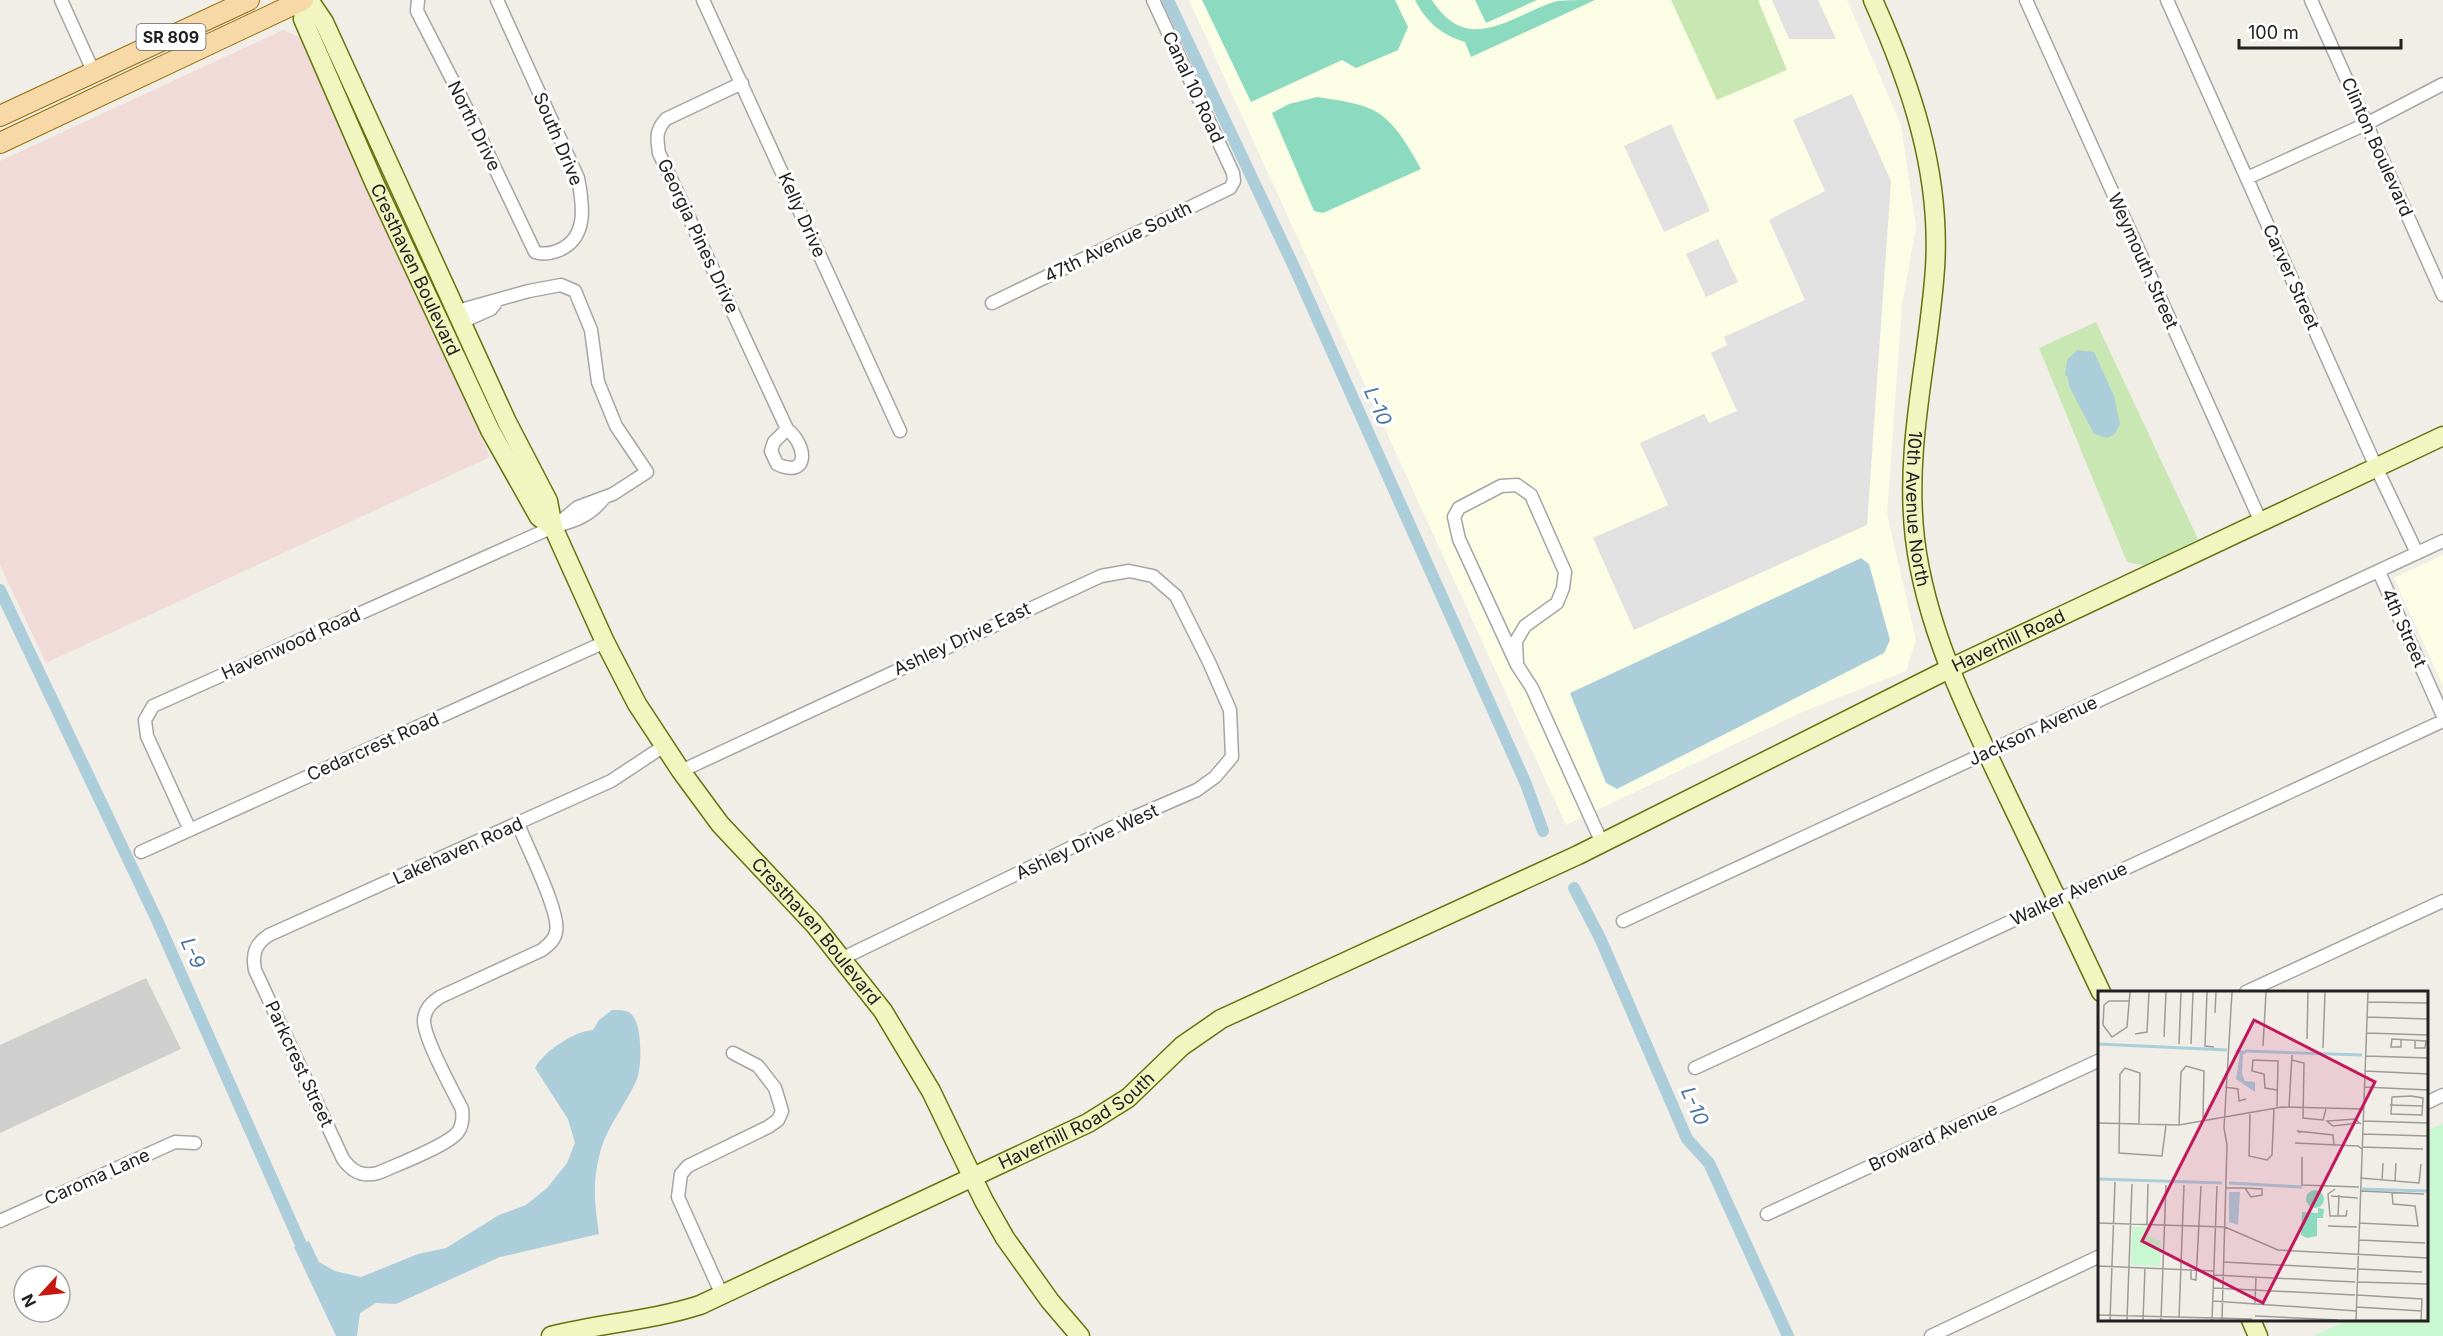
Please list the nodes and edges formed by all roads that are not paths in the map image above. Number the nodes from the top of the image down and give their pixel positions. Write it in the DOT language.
graph roads {
  1 [pos="61,0"];
  2 [pos="249,0"];
  3 [pos="306,0"];
  4 [pos="418,0"];
  5 [pos="497,0"];
  6 [pos="704,0"];
  7 [pos="1153,0"];
  8 [pos="1873,0"];
  9 [pos="2026,0"];
  10 [pos="2167,0"];
  11 [pos="2311,0"];
  12 [pos="94,73"];
  13 [pos="742,83"];
  14 [pos="2443,84"];
  15 [pos="0,117"];
  16 [pos="2366,124"];
  17 [pos="0,143"];
  18 [pos="1233,173"];
  19 [pos="2247,178"];
  20 [pos="535,252"];
  21 [pos="2443,295"];
  22 [pos="992,303"];
  23 [pos="460,316"];
  24 [pos="788,429"];
  25 [pos="900,431"];
  26 [pos="2443,436"];
  27 [pos="2376,467"];
  28 [pos="2261,522"];
  29 [pos="553,527"];
  30 [pos="2443,541"];
  31 [pos="2417,553"];
  32 [pos="2379,572"];
  33 [pos="605,642"];
  34 [pos="1209,662"];
  35 [pos="1517,665"];
  36 [pos="1951,668"];
  37 [pos="2443,716"];
  38 [pos="2443,721"];
  39 [pos="664,746"];
  40 [pos="1987,752"];
  41 [pos="681,771"];
  42 [pos="518,824"];
  43 [pos="190,830"];
  44 [pos="1602,843"];
  45 [pos="141,852"];
  46 [pos="1578,855"];
  47 [pos="2058,900"];
  48 [pos="2443,901"];
  49 [pos="1623,921"];
  50 [pos="254,953"];
  51 [pos="843,958"];
  52 [pos="2100,991"];
  53 [pos="2250,991"];
  54 [pos="733,1053"];
  55 [pos="2098,1061"];
  56 [pos="1695,1068"];
  57 [pos="2443,1095"];
  58 [pos="2428,1102"];
  59 [pos="195,1143"];
  60 [pos="973,1177"];
  61 [pos="1767,1214"];
  62 [pos="0,1221"];
  63 [pos="2098,1257"];
  64 [pos="722,1295"];
  65 [pos="2251,1321"];
  66 [pos="551,1336"];
  67 [pos="1080,1336"];
  68 [pos="1931,1336"];
  69 [pos="2258,1336"];
  1 -- 12 [label="street"];
  2 -- 12 [label="main road, SR 809"];
  3 -- 17 [label="main road, SR 809"];
  3 -- 23 [label="street, Cresthaven Boulevard"];
  3 -- 29 [label="street, Cresthaven Boulevard"];
  4 -- 20 [label="street, North Drive"];
  5 -- 20 [label="street, South Drive"];
  6 -- 13 [label="street, Kelly Drive"];
  7 -- 18 [label="street, Canal 10 Road"];
  8 -- 36 [label="street, 10th Avenue North"];
  9 -- 28 [label="street, Weymouth Street"];
  10 -- 19 [label="street, Carver Street"];
  11 -- 16 [label="street, Clinton Boulevard"];
  12 -- 15 [label="main road, SR 809"];
  13 -- 24 [label="street, Georgia Pines Drive"];
  13 -- 25 [label="street, Kelly Drive"];
  14 -- 16 [label="street"];
  16 -- 19 [label="street"];
  16 -- 21 [label="street, Clinton Boulevard"];
  18 -- 22 [label="street, 47th Avenue South"];
  19 -- 27 [label="street, Carver Street"];
  23 -- 29 [label="street, Cresthaven Boulevard"];
  23 -- 29 [label="street, Havenwood Road"];
  26 -- 27 [label="street, Haverhill Road"];
  27 -- 28 [label="street, Haverhill Road"];
  27 -- 31 [label="street, Carver Street"];
  28 -- 36 [label="street, Haverhill Road"];
  29 -- 33 [label="street, Cresthaven Boulevard"];
  29 -- 43 [label="street, Havenwood Road"];
  30 -- 31 [label="street, Jackson Avenue"];
  31 -- 32 [label="street, Jackson Avenue"];
  32 -- 37 [label="street, 4th Street"];
  32 -- 40 [label="street, Jackson Avenue"];
  33 -- 39 [label="street, Cresthaven Boulevard"];
  33 -- 43 [label="street, Cedarcrest Road"];
  34 -- 41 [label="street, Ashley Drive East"];
  34 -- 51 [label="street, Ashley Drive West"];
  35 -- 35 [label="street"];
  35 -- 44 [label="street"];
  36 -- 40 [label="street, 10th Avenue North"];
  36 -- 44 [label="street, Haverhill Road"];
  38 -- 47 [label="street, Walker Avenue"];
  39 -- 41 [label="street, Cresthaven Boulevard"];
  39 -- 42 [label="street, Lakehaven Road"];
  40 -- 47 [label="street, 10th Avenue North"];
  40 -- 49 [label="street, Jackson Avenue"];
  41 -- 51 [label="street, Cresthaven Boulevard"];
  42 -- 50 [label="street, Lakehaven Road"];
  42 -- 50 [label="street, Parkcrest Street"];
  43 -- 45 [label="street, Cedarcrest Road"];
  44 -- 46 [label="street, Haverhill Road"];
  46 -- 60 [label="street, Haverhill Road South"];
  47 -- 52 [label="street, 10th Avenue North"];
  47 -- 56 [label="street, Walker Avenue"];
  48 -- 53 [label="street"];
  51 -- 60 [label="street, Cresthaven Boulevard"];
  54 -- 64 [label="street"];
  55 -- 61 [label="street, Broward Avenue"];
  57 -- 58 [label="street"];
  59 -- 62 [label="street, Caroma Lane"];
  60 -- 64 [label="street, Haverhill Road South"];
  60 -- 67 [label="street, Cresthaven Boulevard"];
  63 -- 68 [label="street"];
  64 -- 66 [label="street, Haverhill Road South"];
  65 -- 69 [label="street"];
}
